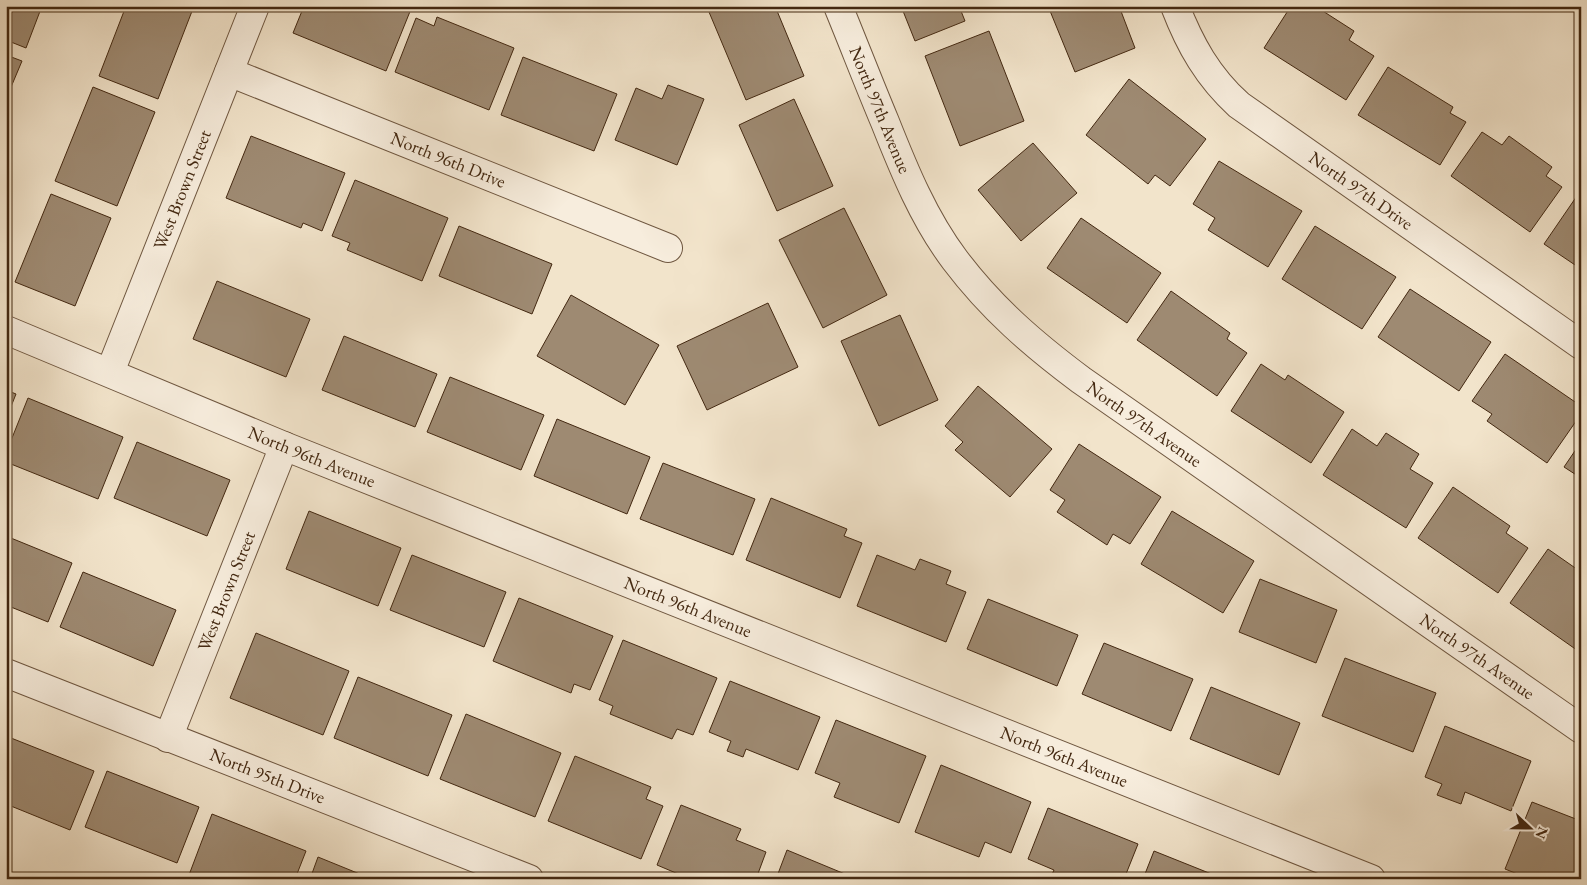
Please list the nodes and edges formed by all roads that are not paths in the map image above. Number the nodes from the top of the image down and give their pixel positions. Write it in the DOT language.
graph roads {
  1 [pos="256,6"];
  2 [pos="838,6"];
  3 [pos="1175,6"];
  4 [pos="229,72"];
  5 [pos="668,248"];
  6 [pos="6,330"];
  7 [pos="1581,345"];
  8 [pos="110,372"];
  9 [pos="284,446"];
  10 [pos="6,673"];
  11 [pos="1581,729"];
  12 [pos="168,738"];
  13 [pos="529,879"];
  14 [pos="1371,879"];
  1 -- 4 [label="street, West Brown Street"];
  2 -- 11 [label="street, North 97th Avenue"];
  3 -- 7 [label="street, North 97th Drive"];
  4 -- 5 [label="street, North 96th Drive"];
  4 -- 8 [label="street, West Brown Street"];
  6 -- 8 [label="street, North 96th Avenue"];
  8 -- 9 [label="street, North 96th Avenue"];
  9 -- 12 [label="street, West Brown Street"];
  9 -- 14 [label="street, North 96th Avenue"];
  10 -- 12 [label="street, North 95th Drive"];
  12 -- 13 [label="street, North 95th Drive"];
}
